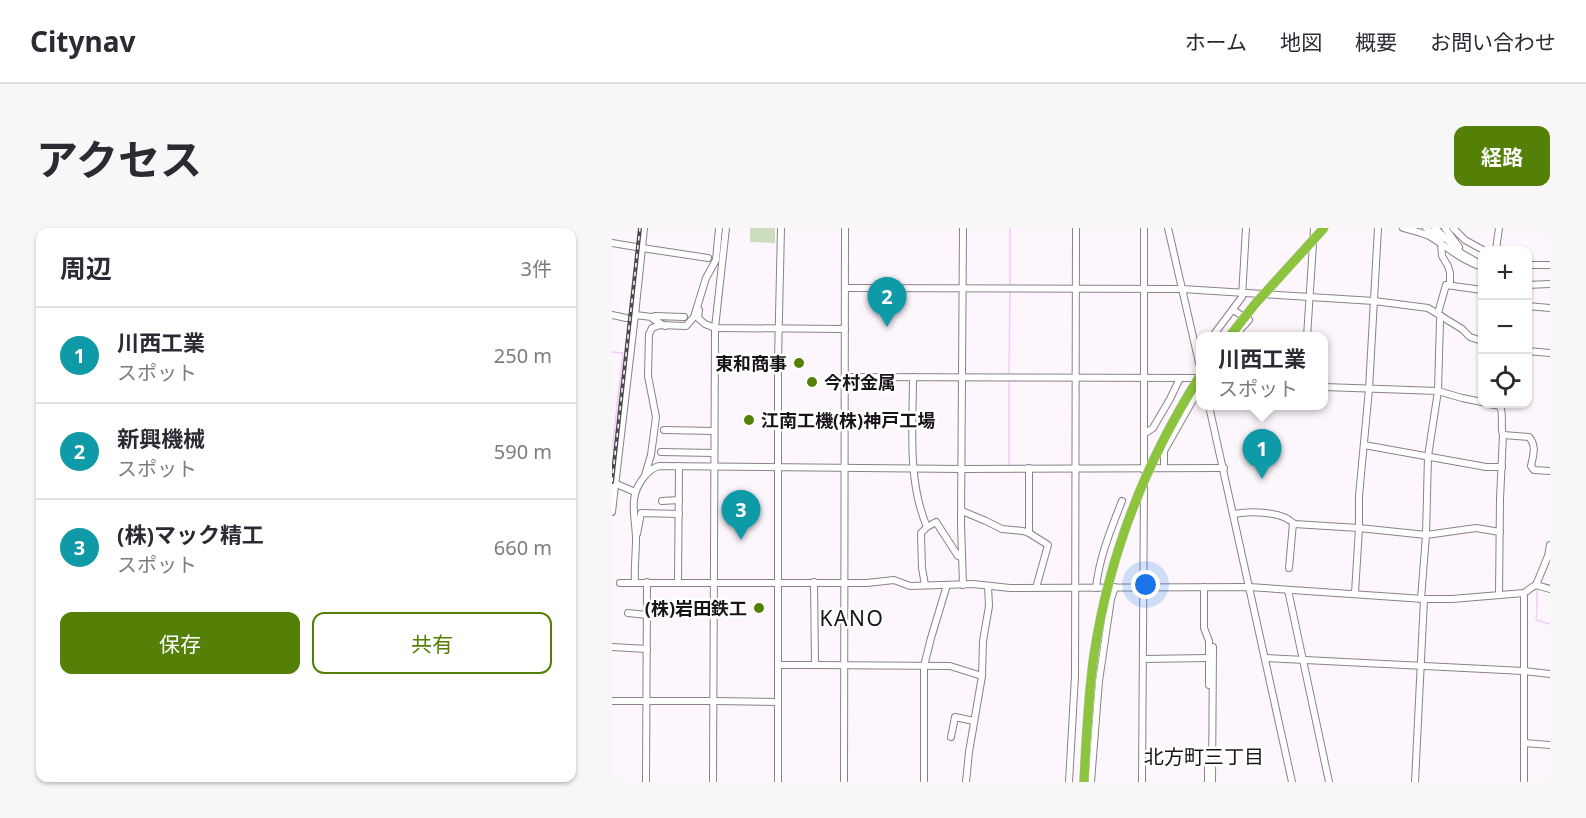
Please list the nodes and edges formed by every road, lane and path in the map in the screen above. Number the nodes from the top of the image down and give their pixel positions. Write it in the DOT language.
graph roads {
  1 [pos="644,228"];
  2 [pos="719,228"];
  3 [pos="726,228"];
  4 [pos="781,228"];
  5 [pos="845,228"];
  6 [pos="963,228"];
  7 [pos="1076,228"];
  8 [pos="1144,228"];
  9 [pos="1168,228"];
  10 [pos="1246,228"];
  11 [pos="1314,228"];
  12 [pos="1324,228"];
  13 [pos="1378,228"];
  14 [pos="1403,228"];
  15 [pos="1426,228"];
  16 [pos="1435,228"];
  17 [pos="1445,228"];
  18 [pos="1453,228"];
  19 [pos="1499,228"];
  20 [pos="612,243"];
  21 [pos="1441,245"];
  22 [pos="1497,246"];
  23 [pos="1478,247"];
  24 [pos="642,248"];
  25 [pos="1461,253"];
  26 [pos="708,258"];
  27 [pos="1478,264"];
  28 [pos="1478,264"];
  29 [pos="1532,265"];
  30 [pos="1550,265"];
  31 [pos="1548,284"];
  32 [pos="1450,285"];
  33 [pos="1532,285"];
  34 [pos="845,288"];
  35 [pos="963,288"];
  36 [pos="1076,288"];
  37 [pos="1144,289"];
  38 [pos="1182,289"];
  39 [pos="1478,289"];
  40 [pos="1242,293"];
  41 [pos="701,295"];
  42 [pos="1309,297"];
  43 [pos="1374,301"];
  44 [pos="1532,306"];
  45 [pos="1550,308"];
  46 [pos="1233,310"];
  47 [pos="612,315"];
  48 [pos="636,315"];
  49 [pos="1439,315"];
  50 [pos="652,317"];
  51 [pos="684,317"];
  52 [pos="626,318"];
  53 [pos="665,326"];
  54 [pos="715,328"];
  55 [pos="779,328"];
  56 [pos="845,329"];
  57 [pos="1215,332"];
  58 [pos="1231,332"];
  59 [pos="1239,332"];
  60 [pos="1307,332"];
  61 [pos="1196,338"];
  62 [pos="1478,340"];
  63 [pos="1532,351"];
  64 [pos="1550,353"];
  65 [pos="715,360"];
  66 [pos="778,360"];
  67 [pos="844,377"];
  68 [pos="913,377"];
  69 [pos="963,377"];
  70 [pos="1076,377"];
  71 [pos="1144,377"];
  72 [pos="1196,377"];
  73 [pos="1180,378"];
  74 [pos="1196,383"];
  75 [pos="1328,387"];
  76 [pos="1369,389"];
  77 [pos="1438,390"];
  78 [pos="1196,395"];
  79 [pos="1478,401"];
  80 [pos="1501,408"];
  81 [pos="1210,410"];
  82 [pos="664,430"];
  83 [pos="714,431"];
  84 [pos="1144,434"];
  85 [pos="1503,435"];
  86 [pos="1364,445"];
  87 [pos="661,452"];
  88 [pos="714,453"];
  89 [pos="1428,456"];
  90 [pos="679,466"];
  91 [pos="714,467"];
  92 [pos="778,467"];
  93 [pos="844,467"];
  94 [pos="1502,467"];
  95 [pos="914,468"];
  96 [pos="1029,468"];
  97 [pos="1075,468"];
  98 [pos="1144,468"];
  99 [pos="1164,468"];
  100 [pos="1224,468"];
  101 [pos="962,469"];
  102 [pos="1550,471"];
  103 [pos="645,477"];
  104 [pos="614,483"];
  105 [pos="635,492"];
  106 [pos="679,500"];
  107 [pos="662,501"];
  108 [pos="1122,501"];
  109 [pos="612,512"];
  110 [pos="962,512"];
  111 [pos="679,513"];
  112 [pos="1234,514"];
  113 [pos="634,519"];
  114 [pos="1293,523"];
  115 [pos="927,526"];
  116 [pos="1359,528"];
  117 [pos="1500,532"];
  118 [pos="1029,533"];
  119 [pos="1426,535"];
  120 [pos="636,538"];
  121 [pos="1550,545"];
  122 [pos="962,557"];
  123 [pos="1289,568"];
  124 [pos="647,582"];
  125 [pos="678,582"];
  126 [pos="714,582"];
  127 [pos="778,582"];
  128 [pos="814,582"];
  129 [pos="844,582"];
  130 [pos="620,583"];
  131 [pos="635,583"];
  132 [pos="925,585"];
  133 [pos="947,585"];
  134 [pos="963,585"];
  135 [pos="1536,585"];
  136 [pos="988,586"];
  137 [pos="1115,587"];
  138 [pos="1204,587"];
  139 [pos="1250,587"];
  140 [pos="1036,588"];
  141 [pos="1075,588"];
  142 [pos="1096,588"];
  143 [pos="1143,588"];
  144 [pos="1550,589"];
  145 [pos="1288,590"];
  146 [pos="1355,593"];
  147 [pos="1524,593"];
  148 [pos="1499,594"];
  149 [pos="1423,599"];
  150 [pos="628,613"];
  151 [pos="647,615"];
  152 [pos="612,646"];
  153 [pos="1209,648"];
  154 [pos="647,649"];
  155 [pos="1209,658"];
  156 [pos="1265,658"];
  157 [pos="1143,659"];
  158 [pos="1303,660"];
  159 [pos="778,665"];
  160 [pos="815,665"];
  161 [pos="1420,665"];
  162 [pos="844,666"];
  163 [pos="924,666"];
  164 [pos="1524,671"];
  165 [pos="1550,674"];
  166 [pos="982,676"];
  167 [pos="714,700"];
  168 [pos="612,701"];
  169 [pos="646,701"];
  170 [pos="778,702"];
  171 [pos="974,722"];
  172 [pos="951,737"];
  173 [pos="1524,743"];
  174 [pos="1550,745"];
  175 [pos="646,782"];
  176 [pos="713,782"];
  177 [pos="778,782"];
  178 [pos="844,782"];
  179 [pos="924,782"];
  180 [pos="966,782"];
  181 [pos="1069,782"];
  182 [pos="1084,782"];
  183 [pos="1091,782"];
  184 [pos="1142,782"];
  185 [pos="1210,782"];
  186 [pos="1292,782"];
  187 [pos="1329,782"];
  188 [pos="1415,782"];
  189 [pos="1524,782"];
  1 -- 24 [label="street"];
  2 -- 41 [label="street"];
  3 -- 54 [label="street"];
  4 -- 55 [label="street"];
  5 -- 34 [label="street"];
  6 -- 35 [label="street"];
  7 -- 36 [label="street"];
  8 -- 37 [label="street"];
  9 -- 38 [label="street"];
  10 -- 40 [label="street"];
  11 -- 42 [label="street"];
  12 -- 58 [label="highway, bridge"];
  13 -- 43 [label="street"];
  14 -- 21 [label="street"];
  15 -- 21 [label="street"];
  16 -- 25 [label="street"];
  17 -- 25 [label="street"];
  18 -- 23 [label="street"];
  19 -- 22 [label="street"];
  20 -- 24 [label="street"];
  21 -- 27 [label="street"];
  21 -- 32 [label="street"];
  24 -- 26 [label="street"];
  24 -- 48 [label="street"];
  25 -- 28 [label="street"];
  29 -- 30 [label="street"];
  31 -- 33 [label="street"];
  32 -- 39 [label="street"];
  32 -- 49 [label="street"];
  34 -- 35 [label="street"];
  34 -- 56 [label="street"];
  35 -- 36 [label="street"];
  35 -- 69 [label="street"];
  36 -- 37 [label="street"];
  36 -- 70 [label="street"];
  37 -- 38 [label="street"];
  37 -- 71 [label="street"];
  38 -- 40 [label="street"];
  38 -- 61 [label="street"];
  40 -- 42 [label="street"];
  40 -- 46 [label="street"];
  41 -- 53 [label="street"];
  41 -- 54 [label="street"];
  42 -- 43 [label="street"];
  42 -- 60 [label="street"];
  43 -- 49 [label="street"];
  43 -- 76 [label="street"];
  44 -- 45 [label="street"];
  46 -- 57 [label="street"];
  46 -- 59 [label="street"];
  47 -- 52 [label="street"];
  48 -- 50 [label="street"];
  48 -- 104 [label="street"];
  49 -- 62 [label="street"];
  49 -- 77 [label="street"];
  50 -- 51 [label="street"];
  50 -- 53 [label="street"];
  53 -- 103 [label="street"];
  54 -- 55 [label="street"];
  54 -- 65 [label="street"];
  55 -- 56 [label="street"];
  55 -- 66 [label="street"];
  56 -- 67 [label="street"];
  63 -- 64 [label="street"];
  65 -- 66 [label="street"];
  65 -- 83 [label="street"];
  66 -- 92 [label="street"];
  67 -- 68 [label="street"];
  67 -- 93 [label="street"];
  68 -- 69 [label="street"];
  68 -- 95 [label="street"];
  69 -- 70 [label="street"];
  69 -- 101 [label="street"];
  70 -- 71 [label="street"];
  70 -- 97 [label="street"];
  71 -- 73 [label="street"];
  71 -- 84 [label="street"];
  72 -- 73 [label="street"];
  73 -- 84 [label="street"];
  74 -- 182 [label="highway, bridge"];
  75 -- 76 [label="street"];
  76 -- 77 [label="street"];
  76 -- 86 [label="street"];
  77 -- 79 [label="street"];
  77 -- 89 [label="street"];
  78 -- 99 [label="street"];
  80 -- 85 [label="street"];
  81 -- 100 [label="street"];
  82 -- 83 [label="street"];
  83 -- 88 [label="street"];
  84 -- 98 [label="street"];
  85 -- 94 [label="street"];
  85 -- 102 [label="street"];
  86 -- 89 [label="street"];
  86 -- 116 [label="street"];
  87 -- 88 [label="street"];
  88 -- 91 [label="street"];
  89 -- 94 [label="street"];
  89 -- 119 [label="street"];
  90 -- 91 [label="street"];
  90 -- 103 [label="street"];
  90 -- 106 [label="street"];
  91 -- 92 [label="street"];
  91 -- 126 [label="street"];
  92 -- 93 [label="street"];
  92 -- 127 [label="street"];
  93 -- 95 [label="street"];
  93 -- 129 [label="street"];
  94 -- 117 [label="street"];
  95 -- 101 [label="street"];
  95 -- 115 [label="street"];
  96 -- 97 [label="street"];
  96 -- 101 [label="street"];
  96 -- 118 [label="street"];
  97 -- 98 [label="street"];
  97 -- 141 [label="street"];
  98 -- 99 [label="street"];
  98 -- 143 [label="street"];
  99 -- 100 [label="street"];
  100 -- 112 [label="street"];
  101 -- 110 [label="street"];
  103 -- 105 [label="street"];
  103 -- 113 [label="street"];
  104 -- 105 [label="street"];
  104 -- 109 [label="street"];
  105 -- 113 [label="street"];
  106 -- 107 [label="street"];
  106 -- 111 [label="street"];
  108 -- 142 [label="street"];
  110 -- 118 [label="street"];
  110 -- 122 [label="street"];
  111 -- 120 [label="street"];
  111 -- 125 [label="street"];
  112 -- 114 [label="street"];
  112 -- 139 [label="street"];
  113 -- 120 [label="street"];
  114 -- 116 [label="street"];
  114 -- 123 [label="street"];
  115 -- 122 [label="street"];
  115 -- 132 [label="street"];
  116 -- 119 [label="street"];
  116 -- 146 [label="street"];
  117 -- 119 [label="street"];
  117 -- 148 [label="street"];
  118 -- 140 [label="street"];
  119 -- 149 [label="street"];
  120 -- 131 [label="street"];
  121 -- 135 [label="street"];
  122 -- 134 [label="street"];
  124 -- 125 [label="street"];
  124 -- 131 [label="street"];
  124 -- 151 [label="street"];
  125 -- 126 [label="street"];
  126 -- 127 [label="street"];
  126 -- 167 [label="street"];
  127 -- 128 [label="street"];
  127 -- 159 [label="street"];
  128 -- 129 [label="street"];
  128 -- 160 [label="street"];
  129 -- 132 [label="street"];
  129 -- 162 [label="street"];
  130 -- 131 [label="street"];
  132 -- 133 [label="street"];
  133 -- 134 [label="street"];
  133 -- 163 [label="street"];
  134 -- 136 [label="street"];
  135 -- 144 [label="street"];
  135 -- 147 [label="street"];
  136 -- 140 [label="street"];
  136 -- 166 [label="street"];
  137 -- 142 [label="street"];
  137 -- 143 [label="street"];
  137 -- 183 [label="street"];
  138 -- 139 [label="street"];
  138 -- 143 [label="street"];
  138 -- 153 [label="street"];
  139 -- 145 [label="street"];
  139 -- 156 [label="street"];
  140 -- 141 [label="street"];
  141 -- 142 [label="street"];
  141 -- 181 [label="street"];
  143 -- 157 [label="street"];
  145 -- 146 [label="street"];
  145 -- 158 [label="street"];
  146 -- 149 [label="street"];
  147 -- 148 [label="street"];
  147 -- 164 [label="street"];
  148 -- 149 [label="street"];
  149 -- 161 [label="street"];
  150 -- 151 [label="street"];
  151 -- 154 [label="street"];
  152 -- 154 [label="street"];
  153 -- 155 [label="street"];
  153 -- 185 [label="street"];
  154 -- 169 [label="street"];
  155 -- 157 [label="street"];
  155 -- 185 [label="street"];
  156 -- 158 [label="street"];
  156 -- 186 [label="street"];
  157 -- 184 [label="street"];
  158 -- 161 [label="street"];
  158 -- 187 [label="street"];
  159 -- 160 [label="street"];
  159 -- 170 [label="street"];
  160 -- 162 [label="street"];
  161 -- 164 [label="street"];
  161 -- 188 [label="street"];
  162 -- 163 [label="street"];
  162 -- 178 [label="street"];
  163 -- 166 [label="street"];
  163 -- 179 [label="street"];
  164 -- 165 [label="street"];
  164 -- 173 [label="street"];
  166 -- 171 [label="street"];
  167 -- 169 [label="street"];
  167 -- 170 [label="street"];
  167 -- 176 [label="street"];
  168 -- 169 [label="street"];
  169 -- 175 [label="street"];
  170 -- 177 [label="street"];
  171 -- 172 [label="street"];
  171 -- 180 [label="street"];
  173 -- 174 [label="street"];
  173 -- 189 [label="street"];
}
